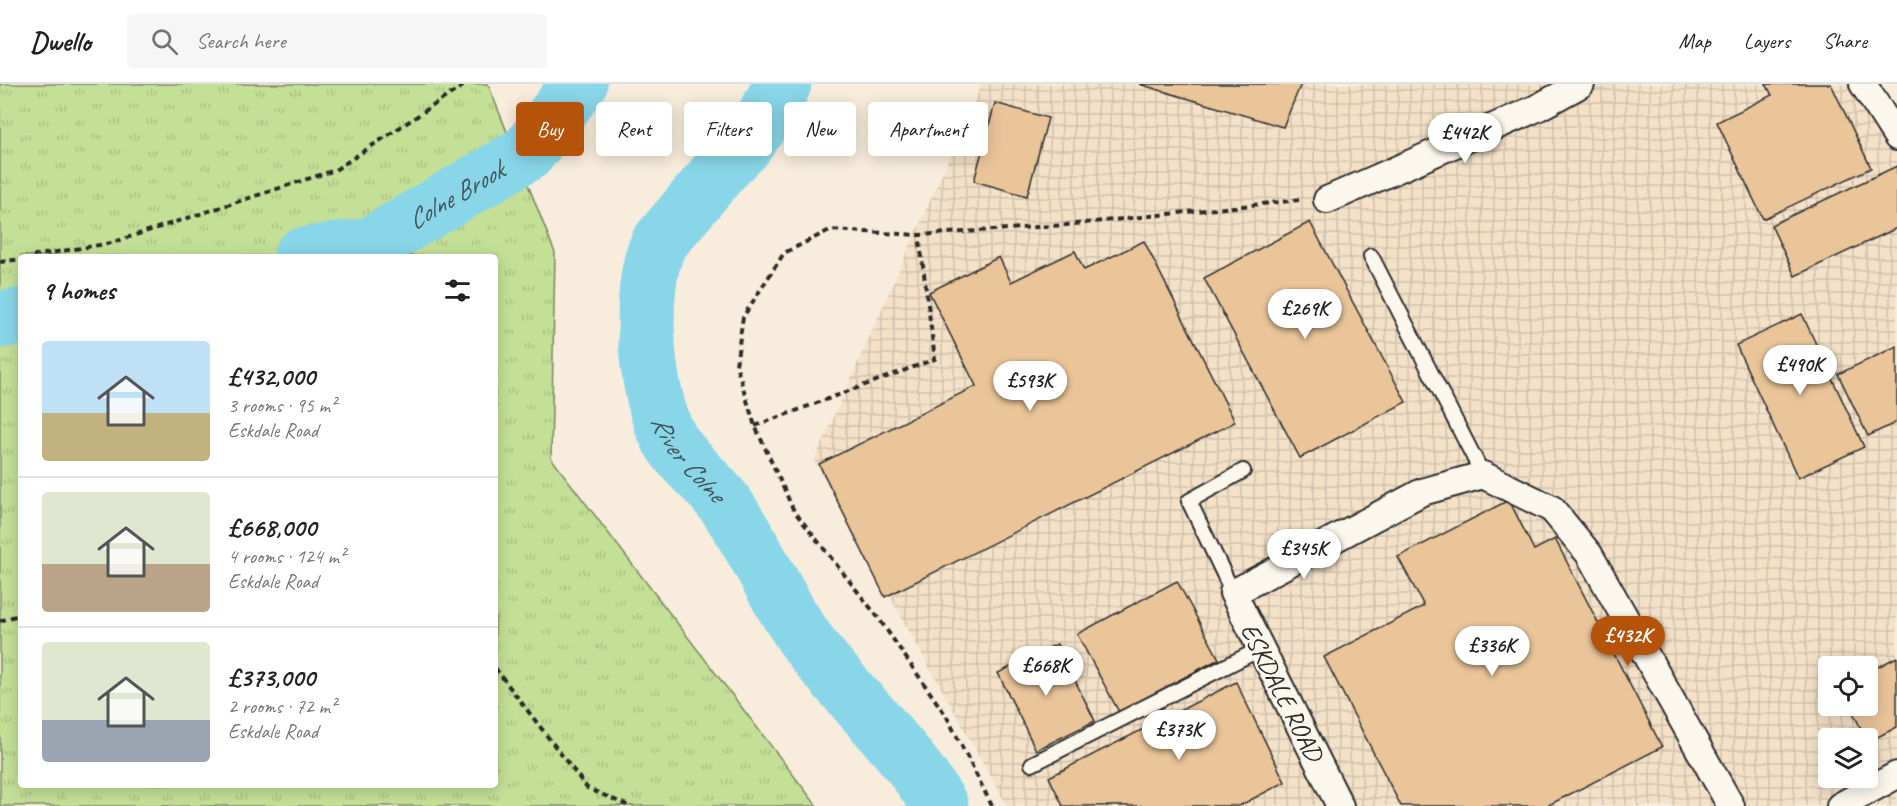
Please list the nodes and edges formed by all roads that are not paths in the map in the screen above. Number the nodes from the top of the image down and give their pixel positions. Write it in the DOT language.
graph roads {
  1 [pos="1581,84"];
  2 [pos="1863,84"];
  3 [pos="1897,137"];
  4 [pos="1327,200"];
  5 [pos="1371,256"];
  6 [pos="1243,471"];
  7 [pos="1483,475"];
  8 [pos="1233,593"];
  9 [pos="1260,649"];
  10 [pos="1032,764"];
  11 [pos="1897,775"];
  12 [pos="1340,806"];
  13 [pos="1731,806"];
  14 [pos="1840,806"];
  1 -- 4 [label="street"];
  2 -- 3 [label="street"];
  5 -- 7 [label="lane"];
  6 -- 8 [label="lane"];
  7 -- 8 [label="street, ESKDALE ROAD"];
  7 -- 13 [label="street"];
  8 -- 9 [label="street, ESKDALE ROAD"];
  9 -- 10 [label="lane"];
  9 -- 12 [label="street, ESKDALE ROAD"];
  11 -- 14 [label="street"];
}
